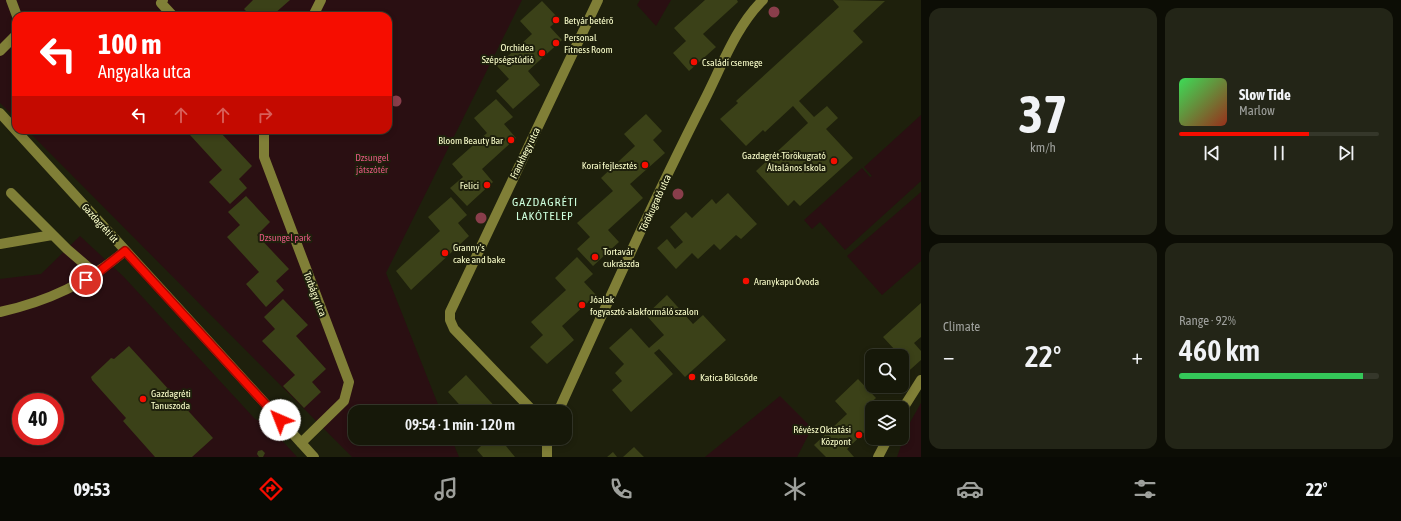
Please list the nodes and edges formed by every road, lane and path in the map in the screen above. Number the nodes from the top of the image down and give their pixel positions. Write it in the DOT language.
graph roads {
  1 [pos="11,0"];
  2 [pos="321,0"];
  3 [pos="598,0"];
  4 [pos="764,0"];
  5 [pos="162,2"];
  6 [pos="16,12"];
  7 [pos="170,12"];
  8 [pos="315,12"];
  9 [pos="12,39"];
  10 [pos="0,52"];
  11 [pos="0,113"];
  12 [pos="12,126"];
  13 [pos="19,134"];
  14 [pos="264,134"];
  15 [pos="11,193"];
  16 [pos="52,235"];
  17 [pos="0,244"];
  18 [pos="125,251"];
  19 [pos="96,274"];
  20 [pos="0,312"];
  21 [pos="921,380"];
  22 [pos="908,401"];
  23 [pos="527,405"];
  24 [pos="561,405"];
  25 [pos="301,443"];
  26 [pos="547,445"];
  27 [pos="884,445"];
  28 [pos="314,457"];
  29 [pos="547,457"];
  30 [pos="878,457"];
  1 -- 6 [label="street"];
  2 -- 8 [label="street"];
  3 -- 23 [label="street, Frankhegy utca"];
  4 -- 24 [label="street, Törökugrató utca"];
  5 -- 7 [label="street"];
  9 -- 10 [label="street"];
  11 -- 12 [label="street, Gazdagréti út"];
  13 -- 18 [label="street, Gazdagréti út"];
  14 -- 25 [label="street, Torbágy utca"];
  15 -- 16 [label="street"];
  16 -- 17 [label="street"];
  16 -- 19 [label="street"];
  18 -- 19 [label="street"];
  18 -- 25 [label="street, Gazdagréti út"];
  19 -- 20 [label="street"];
  21 -- 22 [label="street"];
  25 -- 28 [label="street, Gazdagréti út"];
  26 -- 29 [label="street"];
  27 -- 30 [label="street"];
}
